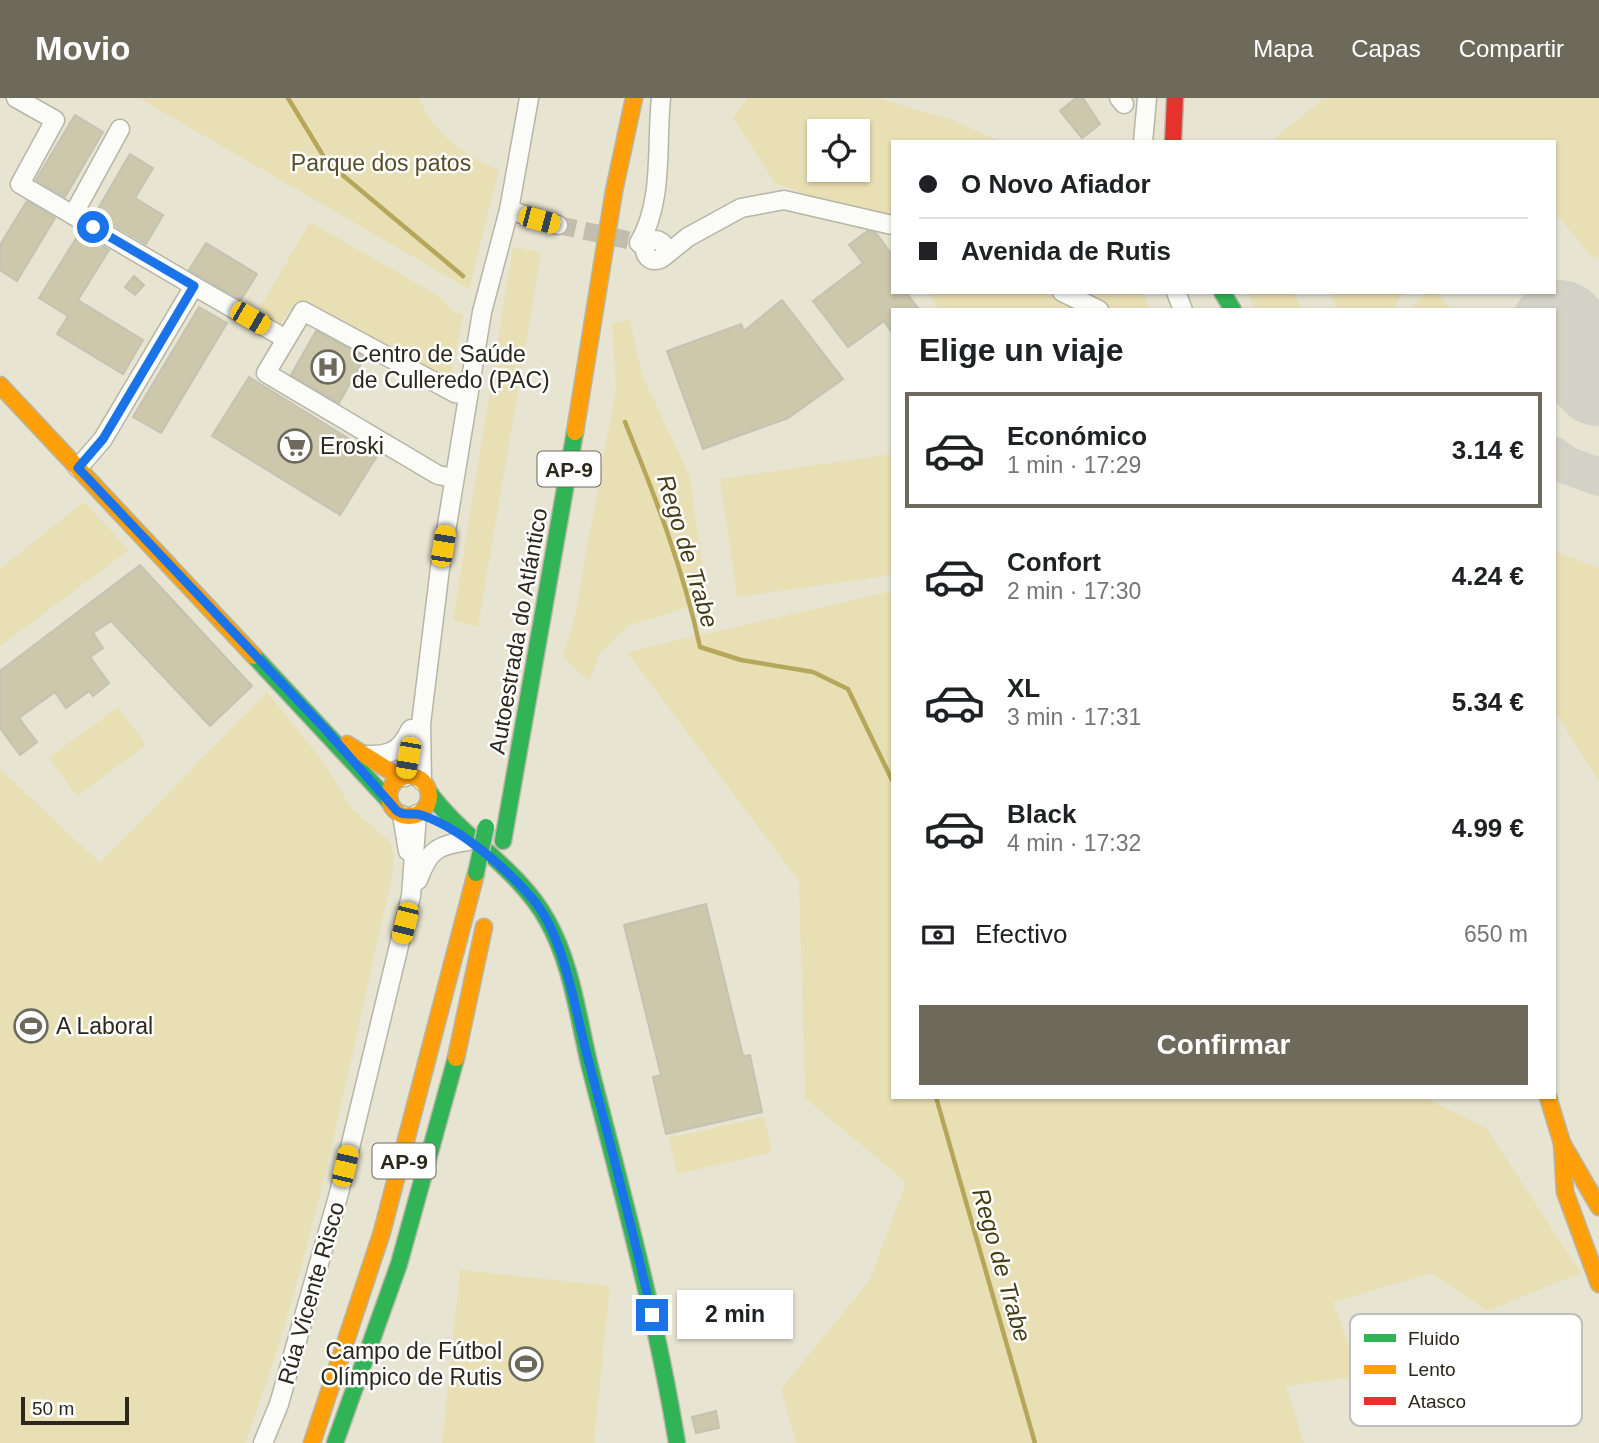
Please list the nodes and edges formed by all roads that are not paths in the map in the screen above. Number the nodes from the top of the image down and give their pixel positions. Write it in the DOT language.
graph roads {
  1 [pos="16,98"];
  2 [pos="528,98"];
  3 [pos="634,98"];
  4 [pos="661,98"];
  5 [pos="1147,98"];
  6 [pos="1162,98"];
  7 [pos="1175,98"];
  8 [pos="120,129"];
  9 [pos="1143,140"];
  10 [pos="1164,140"];
  11 [pos="1172,140"];
  12 [pos="509,211"];
  13 [pos="73,215"];
  14 [pos="558,225"];
  15 [pos="891,225"];
  16 [pos="194,286"];
  17 [pos="1066,294"];
  18 [pos="1095,308"];
  19 [pos="286,340"];
  20 [pos="0,385"];
  21 [pos="468,395"];
  22 [pos="78,468"];
  23 [pos="454,478"];
  24 [pos="427,664"];
  25 [pos="412,727"];
  26 [pos="326,730"];
  27 [pos="365,755"];
  28 [pos="414,782"];
  29 [pos="407,811"];
  30 [pos="487,820"];
  31 [pos="468,841"];
  32 [pos="493,887"];
  33 [pos="411,896"];
  34 [pos="487,914"];
  35 [pos="1549,1099"];
  36 [pos="1562,1143"];
  37 [pos="1599,1207"];
  38 [pos="1599,1284"];
  39 [pos="263,1443"];
  40 [pos="312,1443"];
  41 [pos="335,1443"];
  42 [pos="677,1443"];
  1 -- 13 [label="street"];
  2 -- 12 [label="street"];
  3 -- 32 [label="main road, Autoestrada do Atlántico / AP-9"];
  4 -- 15 [label="street"];
  5 -- 9 [label="street"];
  6 -- 10 [label="main road"];
  7 -- 11 [label="main road"];
  8 -- 13 [label="street"];
  12 -- 14 [label="street"];
  12 -- 21 [label="street"];
  13 -- 16 [label="street"];
  16 -- 19 [label="street"];
  16 -- 22 [label="street"];
  17 -- 18 [label="street"];
  19 -- 21 [label="street"];
  19 -- 23 [label="street"];
  20 -- 22 [label="main road"];
  21 -- 23 [label="street"];
  22 -- 26 [label="main road"];
  23 -- 24 [label="street"];
  24 -- 25 [label="street"];
  24 -- 28 [label="street"];
  25 -- 27 [label="street"];
  25 -- 28 [label="street"];
  26 -- 27 [label="main road"];
  26 -- 29 [label="main road"];
  27 -- 28 [label="main road"];
  28 -- 29 [label="main road"];
  28 -- 29 [label="main road"];
  28 -- 31 [label="main road"];
  29 -- 31 [label="main road"];
  29 -- 33 [label="street, Rúa Vicente Risco"];
  30 -- 40 [label="main road, AP-9, bridge"];
  31 -- 33 [label="street"];
  31 -- 42 [label="main road"];
  33 -- 39 [label="street, Rúa Vicente Risco"];
  34 -- 41 [label="main road, AP-9"];
  35 -- 36 [label="main road"];
  36 -- 37 [label="main road"];
  36 -- 38 [label="main road"];
}
